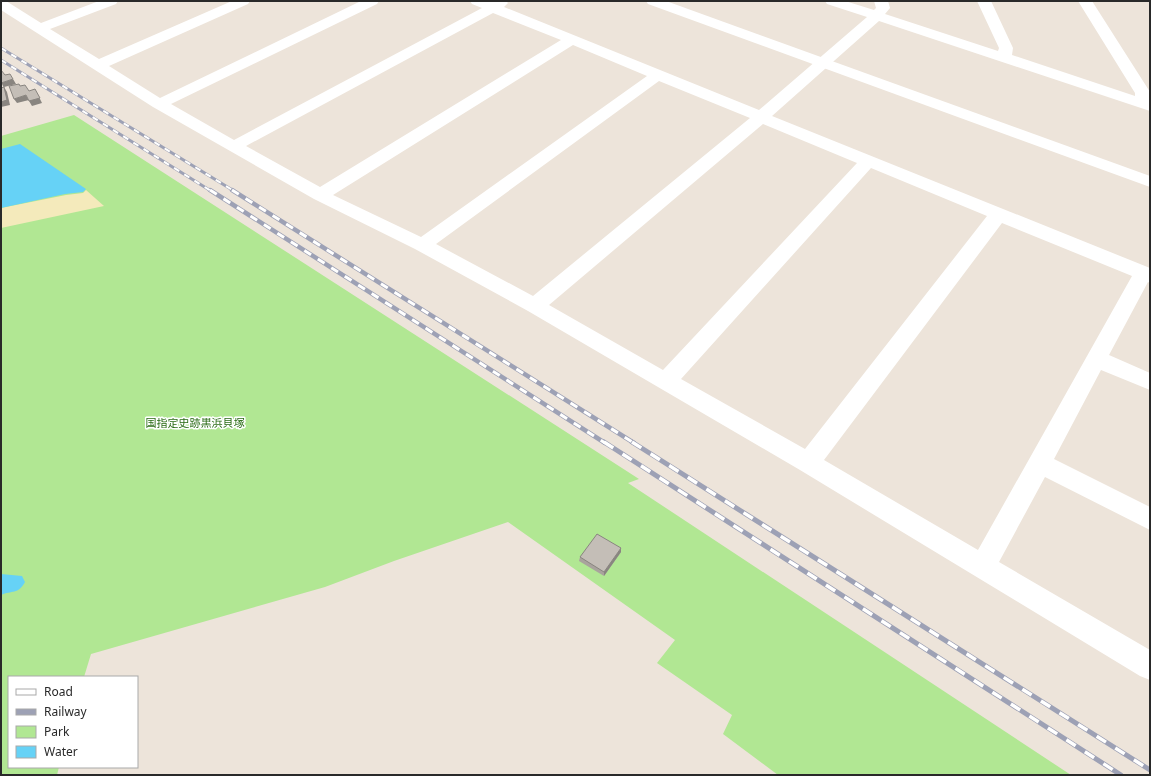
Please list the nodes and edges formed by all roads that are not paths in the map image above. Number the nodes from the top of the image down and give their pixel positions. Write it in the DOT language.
graph roads {
  1 [pos="111,1"];
  2 [pos="243,1"];
  3 [pos="372,1"];
  4 [pos="477,1"];
  5 [pos="653,1"];
  6 [pos="832,1"];
  7 [pos="984,1"];
  8 [pos="1085,1"];
  9 [pos="1,4"];
  10 [pos="499,4"];
  11 [pos="879,9"];
  12 [pos="40,28"];
  13 [pos="571,40"];
  14 [pos="1004,58"];
  15 [pos="822,63"];
  16 [pos="98,65"];
  17 [pos="658,75"];
  18 [pos="159,104"];
  19 [pos="1146,104"];
  20 [pos="761,117"];
  21 [pos="235,146"];
  22 [pos="868,161"];
  23 [pos="1150,182"];
  24 [pos="320,195"];
  25 [pos="999,214"];
  26 [pos="422,245"];
  27 [pos="1147,274"];
  28 [pos="535,306"];
  29 [pos="1097,358"];
  30 [pos="666,381"];
  31 [pos="1150,382"];
  32 [pos="808,463"];
  33 [pos="1040,463"];
  34 [pos="1150,519"];
  35 [pos="983,567"];
  36 [pos="1150,666"];
  1 -- 12 [label="street"];
  2 -- 16 [label="street"];
  3 -- 18 [label="street"];
  4 -- 10 [label="street"];
  5 -- 15 [label="street"];
  6 -- 11 [label="street"];
  7 -- 14 [label="street"];
  8 -- 19 [label="street"];
  9 -- 12 [label="street"];
  10 -- 13 [label="street"];
  10 -- 21 [label="street"];
  11 -- 14 [label="street"];
  11 -- 15 [label="street"];
  12 -- 16 [label="street"];
  13 -- 17 [label="street"];
  13 -- 24 [label="street"];
  14 -- 19 [label="street"];
  15 -- 20 [label="street"];
  15 -- 23 [label="street"];
  16 -- 18 [label="street"];
  17 -- 20 [label="street"];
  17 -- 26 [label="street"];
  18 -- 21 [label="street"];
  20 -- 22 [label="street"];
  20 -- 28 [label="street"];
  21 -- 24 [label="street"];
  22 -- 25 [label="street"];
  22 -- 30 [label="street"];
  24 -- 26 [label="street"];
  25 -- 27 [label="street"];
  25 -- 32 [label="street"];
  26 -- 28 [label="street"];
  27 -- 29 [label="street"];
  28 -- 30 [label="street"];
  29 -- 31 [label="street"];
  29 -- 33 [label="street"];
  30 -- 32 [label="street"];
  32 -- 35 [label="street"];
  33 -- 34 [label="street"];
  33 -- 35 [label="street"];
  35 -- 36 [label="street"];
}
